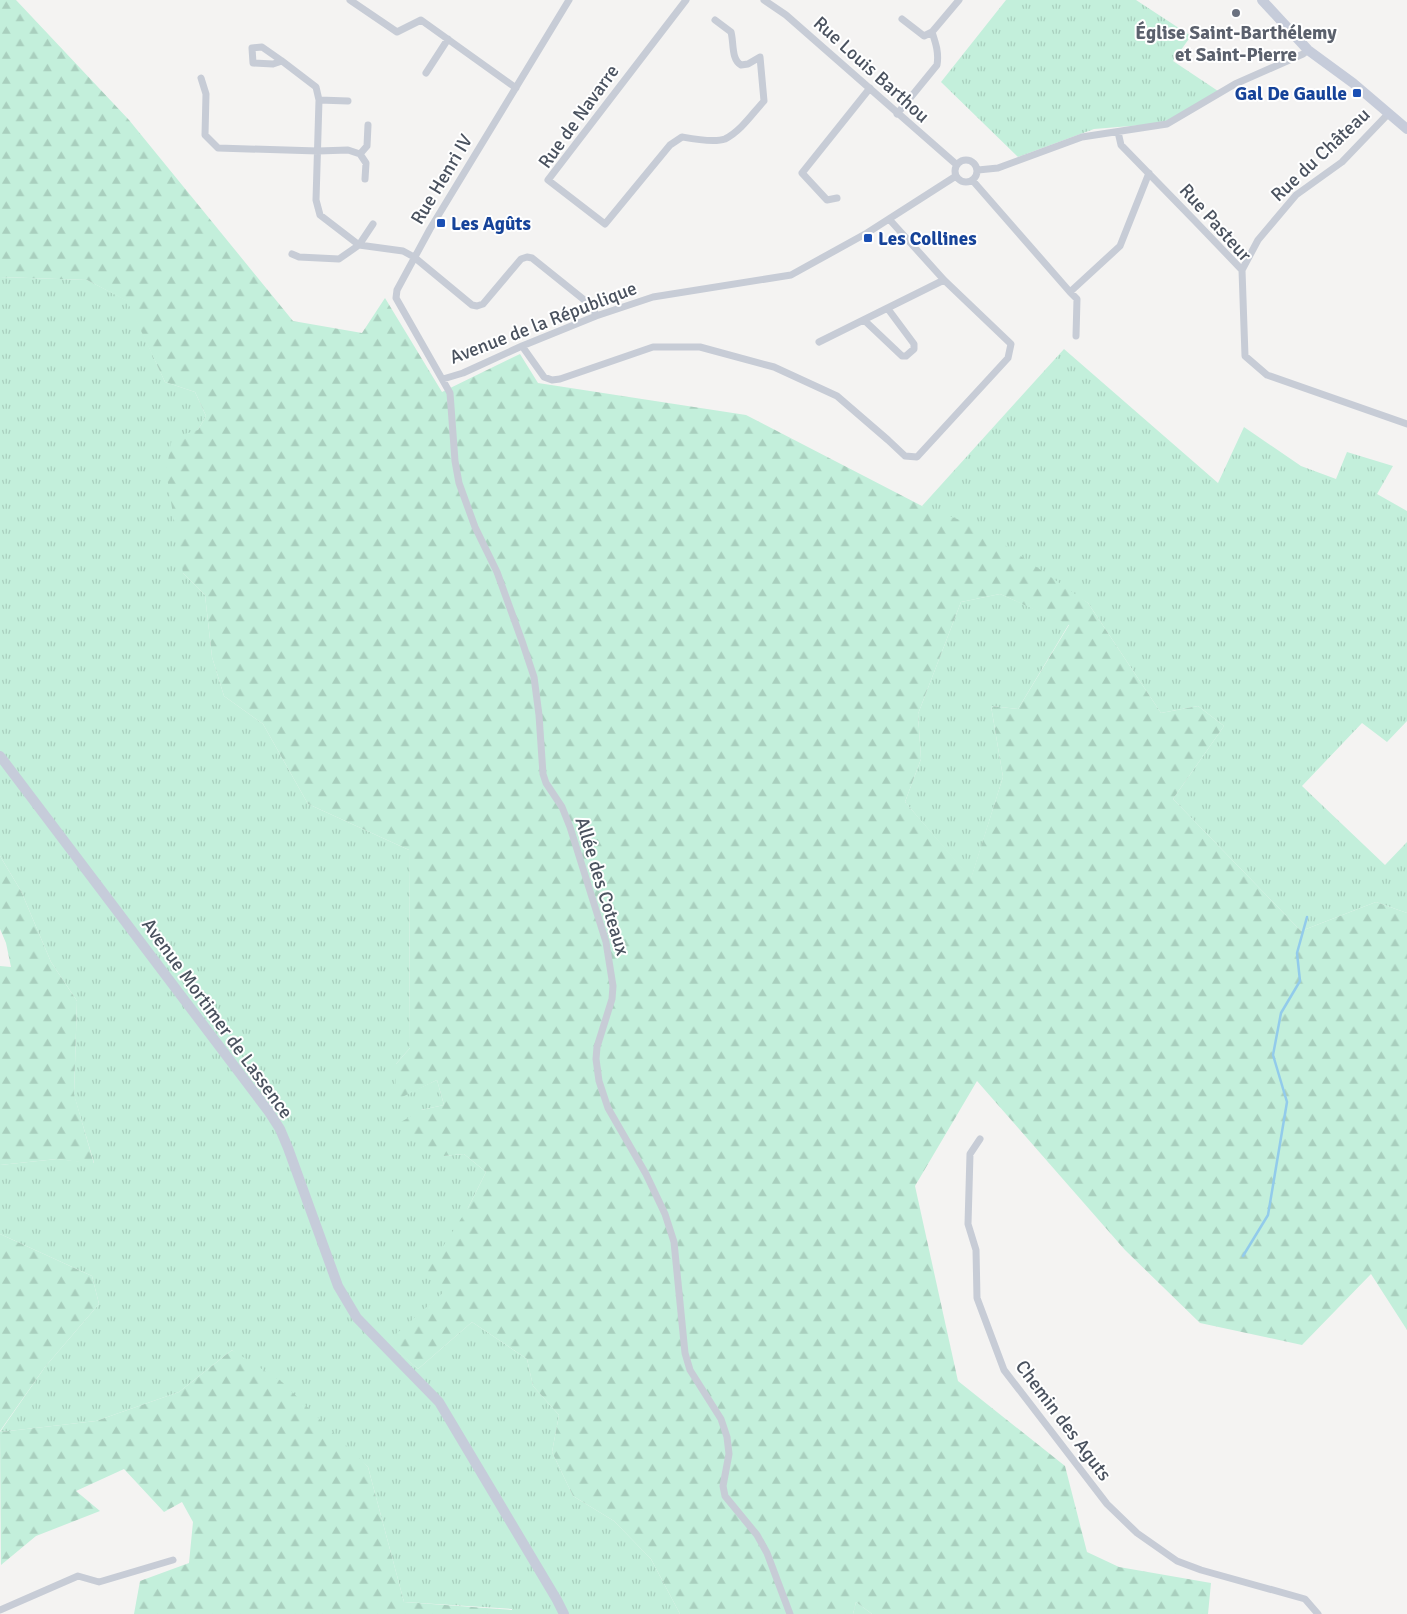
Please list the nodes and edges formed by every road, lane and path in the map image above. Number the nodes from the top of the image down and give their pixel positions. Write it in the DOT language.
graph roads {
  1 [pos="350,0"];
  2 [pos="569,0"];
  3 [pos="686,0"];
  4 [pos="764,0"];
  5 [pos="959,0"];
  6 [pos="1262,0"];
  7 [pos="902,19"];
  8 [pos="715,20"];
  9 [pos="932,32"];
  10 [pos="448,39"];
  11 [pos="1308,50"];
  12 [pos="282,60"];
  13 [pos="426,73"];
  14 [pos="201,78"];
  15 [pos="516,88"];
  16 [pos="870,88"];
  17 [pos="319,100"];
  18 [pos="348,101"];
  19 [pos="1388,113"];
  20 [pos="897,114"];
  21 [pos="368,125"];
  22 [pos="1407,128"];
  23 [pos="1118,132"];
  24 [pos="318,151"];
  25 [pos="360,154"];
  26 [pos="957,165"];
  27 [pos="978,170"];
  28 [pos="1149,174"];
  29 [pos="956,176"];
  30 [pos="365,178"];
  31 [pos="972,181"];
  32 [pos="837,198"];
  33 [pos="889,220"];
  34 [pos="373,224"];
  35 [pos="359,245"];
  36 [pos="292,254"];
  37 [pos="414,257"];
  38 [pos="1242,270"];
  39 [pos="944,280"];
  40 [pos="1070,292"];
  41 [pos="888,309"];
  42 [pos="596,316"];
  43 [pos="864,320"];
  44 [pos="1076,336"];
  45 [pos="819,342"];
  46 [pos="522,346"];
  47 [pos="443,379"];
  48 [pos="1407,424"];
  49 [pos="2,758"];
  50 [pos="980,1139"];
  51 [pos="173,1560"];
  52 [pos="0,1610"];
  53 [pos="564,1614"];
  54 [pos="790,1614"];
  55 [pos="1318,1614"];
  1 -- 10 [label="street"];
  2 -- 15 [label="street, Rue Henri IV"];
  3 -- 8 [label="street, Rue de Navarre"];
  4 -- 16 [label="street, Rue Louis Barthou"];
  5 -- 9 [label="street"];
  6 -- 11 [label="street"];
  7 -- 9 [label="street"];
  9 -- 20 [label="street"];
  10 -- 13 [label="street"];
  10 -- 15 [label="street"];
  11 -- 19 [label="street"];
  11 -- 23 [label="street"];
  12 -- 17 [label="street"];
  14 -- 24 [label="street"];
  15 -- 37 [label="street, Rue Henri IV"];
  16 -- 20 [label="street, Rue Louis Barthou"];
  16 -- 32 [label="street"];
  17 -- 18 [label="street"];
  17 -- 24 [label="street"];
  19 -- 22 [label="street"];
  19 -- 38 [label="street, Rue du Château"];
  20 -- 26 [label="street, Rue Louis Barthou"];
  21 -- 25 [label="street"];
  23 -- 27 [label="street"];
  23 -- 28 [label="street, Rue Pasteur"];
  24 -- 25 [label="street"];
  24 -- 35 [label="street"];
  25 -- 30 [label="street"];
  26 -- 27 [label="street"];
  26 -- 29 [label="street"];
  27 -- 31 [label="street"];
  28 -- 38 [label="street, Rue Pasteur"];
  28 -- 40 [label="street"];
  29 -- 31 [label="street"];
  29 -- 33 [label="street, Avenue de la République"];
  31 -- 40 [label="street"];
  33 -- 39 [label="street"];
  33 -- 42 [label="street, Avenue de la République"];
  34 -- 35 [label="street"];
  35 -- 36 [label="street"];
  35 -- 37 [label="street"];
  37 -- 42 [label="street"];
  37 -- 47 [label="street, Rue Henri IV"];
  38 -- 48 [label="street, Rue Pasteur"];
  39 -- 41 [label="street"];
  39 -- 46 [label="street"];
  40 -- 44 [label="street"];
  41 -- 43 [label="street"];
  41 -- 43 [label="street"];
  42 -- 46 [label="street, Avenue de la République"];
  43 -- 45 [label="street"];
  46 -- 47 [label="street, Avenue de la République"];
  47 -- 54 [label="street, Allée des Coteaux"];
  49 -- 53 [label="street, Avenue Mortimer de Lassence"];
  50 -- 55 [label="street, Chemin des Aguts"];
  51 -- 52 [label="street"];
}
